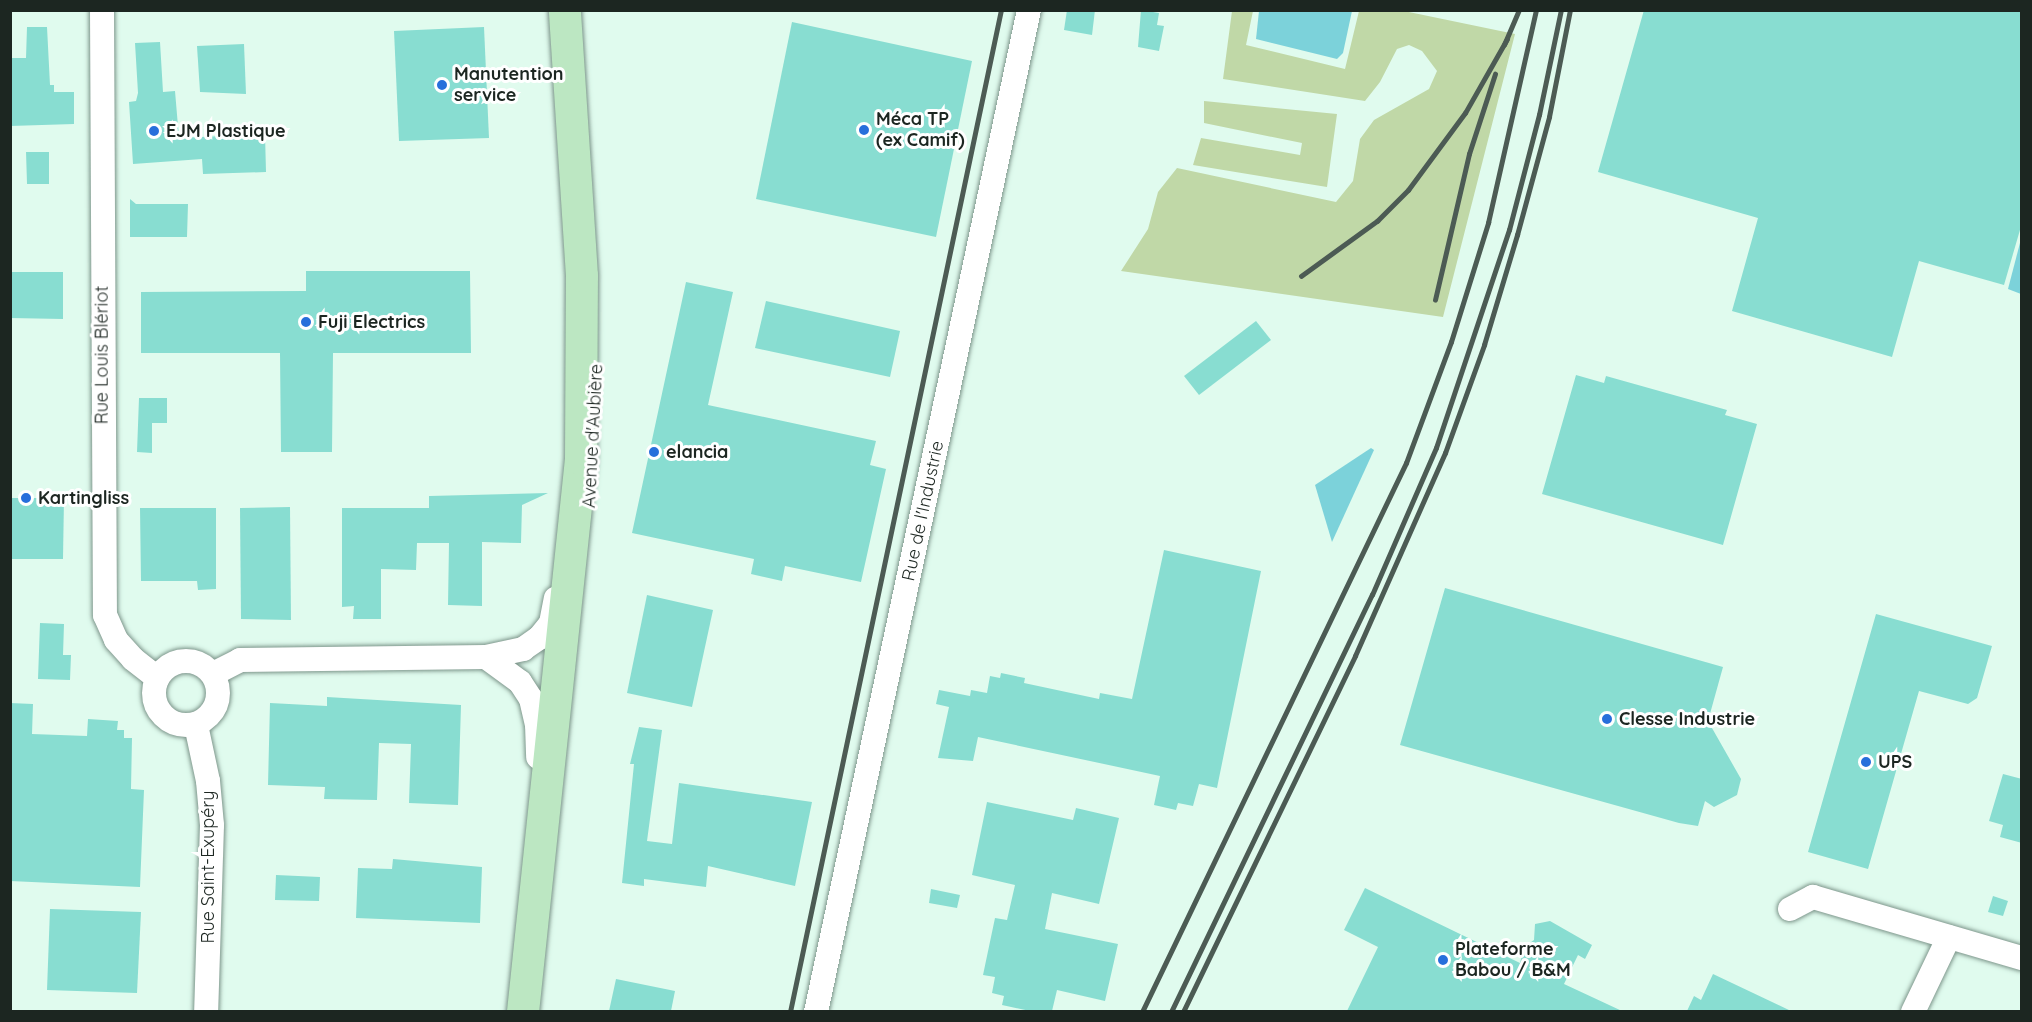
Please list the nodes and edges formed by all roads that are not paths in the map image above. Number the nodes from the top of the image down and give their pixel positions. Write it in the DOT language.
graph roads {
  1 [pos="102,10"];
  2 [pos="548,10"];
  3 [pos="577,10"];
  4 [pos="1029,10"];
  5 [pos="565,26"];
  6 [pos="581,459"];
  7 [pos="523,649"];
  8 [pos="486,657"];
  9 [pos="564,667"];
  10 [pos="213,674"];
  11 [pos="157,678"];
  12 [pos="520,682"];
  13 [pos="196,725"];
  14 [pos="540,858"];
  15 [pos="1790,909"];
  16 [pos="1948,937"];
  17 [pos="2022,958"];
  18 [pos="206,1011"];
  19 [pos="523,1011"];
  20 [pos="816,1011"];
  21 [pos="1913,1011"];
  1 -- 11 [label="street, Rue Louis Blériot"];
  2 -- 5 [label="street"];
  3 -- 9 [label="main road, Avenue d'Aubière"];
  4 -- 20 [label="street, Rue de l'Industrie"];
  5 -- 6 [label="main road, Avenue d'Aubière"];
  6 -- 7 [label="street, Avenue d'Aubière"];
  6 -- 9 [label="main road, Avenue d'Aubière"];
  7 -- 8 [label="street"];
  7 -- 9 [label="street"];
  8 -- 10 [label="street"];
  8 -- 12 [label="street, Avenue d'Aubière"];
  9 -- 12 [label="street"];
  9 -- 14 [label="main road, Avenue d'Aubière"];
  10 -- 11 [label="street"];
  10 -- 13 [label="street"];
  11 -- 13 [label="street"];
  12 -- 14 [label="street, Avenue d'Aubière"];
  13 -- 18 [label="street, Rue Saint-Exupéry"];
  14 -- 19 [label="main road, Avenue d'Aubière"];
  15 -- 16 [label="street"];
  16 -- 17 [label="street"];
  16 -- 21 [label="street"];
}
